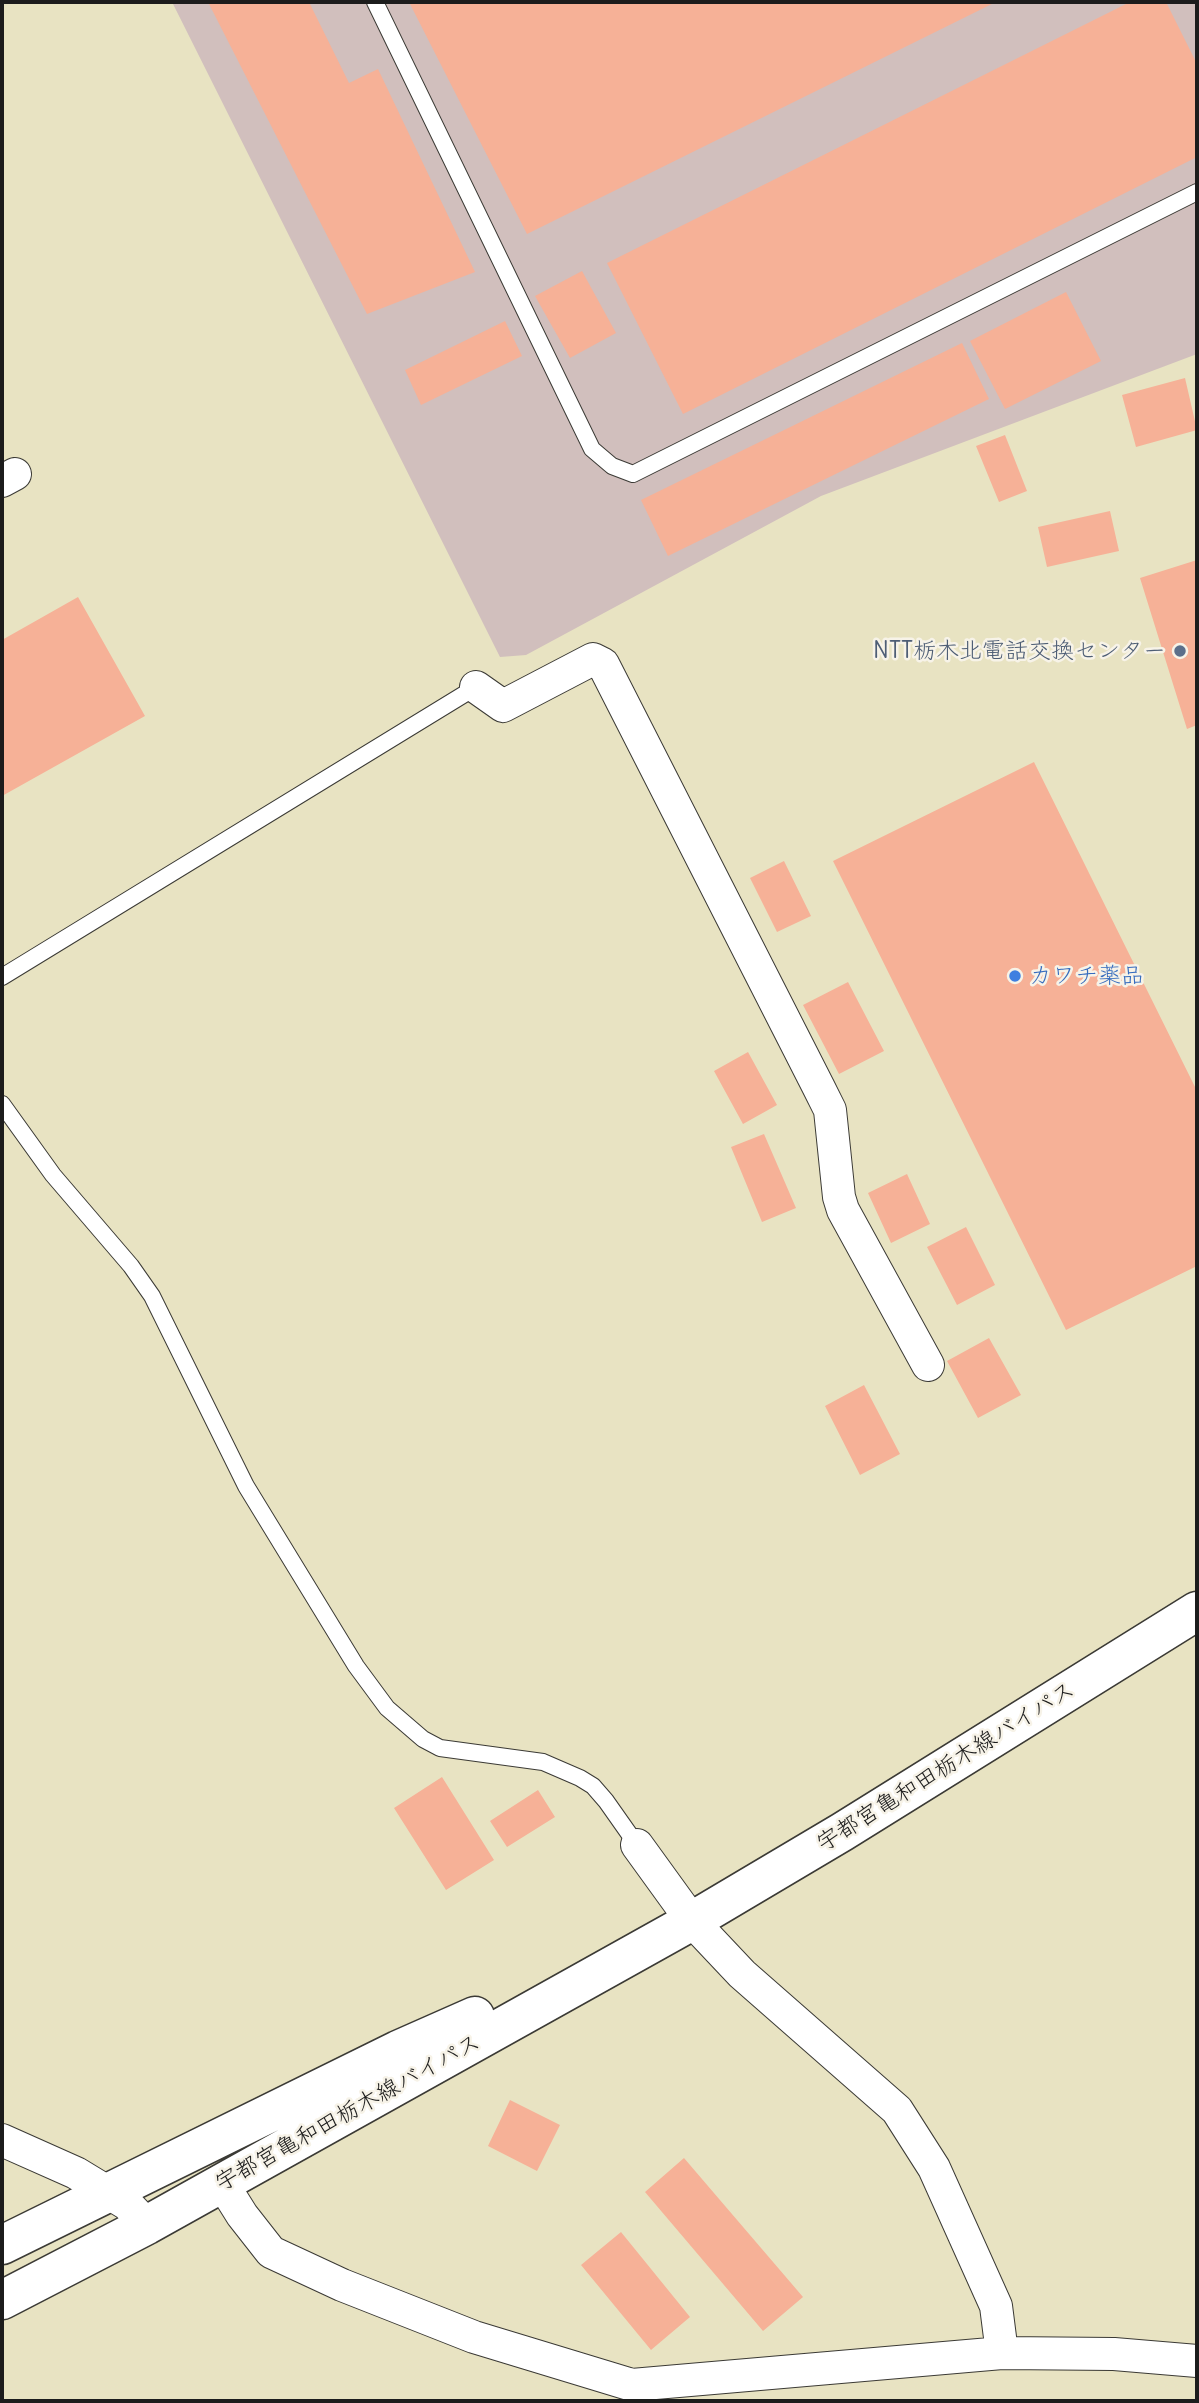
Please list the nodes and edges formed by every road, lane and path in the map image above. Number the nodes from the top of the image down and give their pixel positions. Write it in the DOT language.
graph roads {
  1 [pos="375,2"];
  2 [pos="1197,192"];
  3 [pos="476,687"];
  4 [pos="2,977"];
  5 [pos="2,1104"];
  6 [pos="928,1365"];
  7 [pos="1197,1611"];
  8 [pos="637,1845"];
  9 [pos="692,1921"];
  10 [pos="2,2140"];
  11 [pos="222,2183"];
  12 [pos="109,2192"];
  13 [pos="147,2225"];
  14 [pos="2,2245"];
  15 [pos="2,2300"];
  16 [pos="1002,2353"];
  17 [pos="1197,2361"];
  18 [pos="626,2393"];
  1 -- 2 [label="lane"];
  3 -- 4 [label="lane"];
  3 -- 6 [label="street"];
  5 -- 8 [label="lane"];
  7 -- 9 [label="main road, 宇都宮亀和田栃木線バイパス"];
  8 -- 9 [label="street"];
  9 -- 11 [label="main road, 宇都宮亀和田栃木線バイパス"];
  9 -- 12 [label="main road, 宇都宮亀和田栃木線バイパス"];
  9 -- 16 [label="street"];
  10 -- 12 [label="street"];
  11 -- 13 [label="main road, 宇都宮亀和田栃木線バイパス"];
  11 -- 18 [label="street"];
  12 -- 13 [label="street"];
  12 -- 14 [label="main road, 宇都宮亀和田栃木線バイパス"];
  13 -- 15 [label="main road, 宇都宮亀和田栃木線バイパス"];
  16 -- 17 [label="street"];
  16 -- 18 [label="street"];
}
